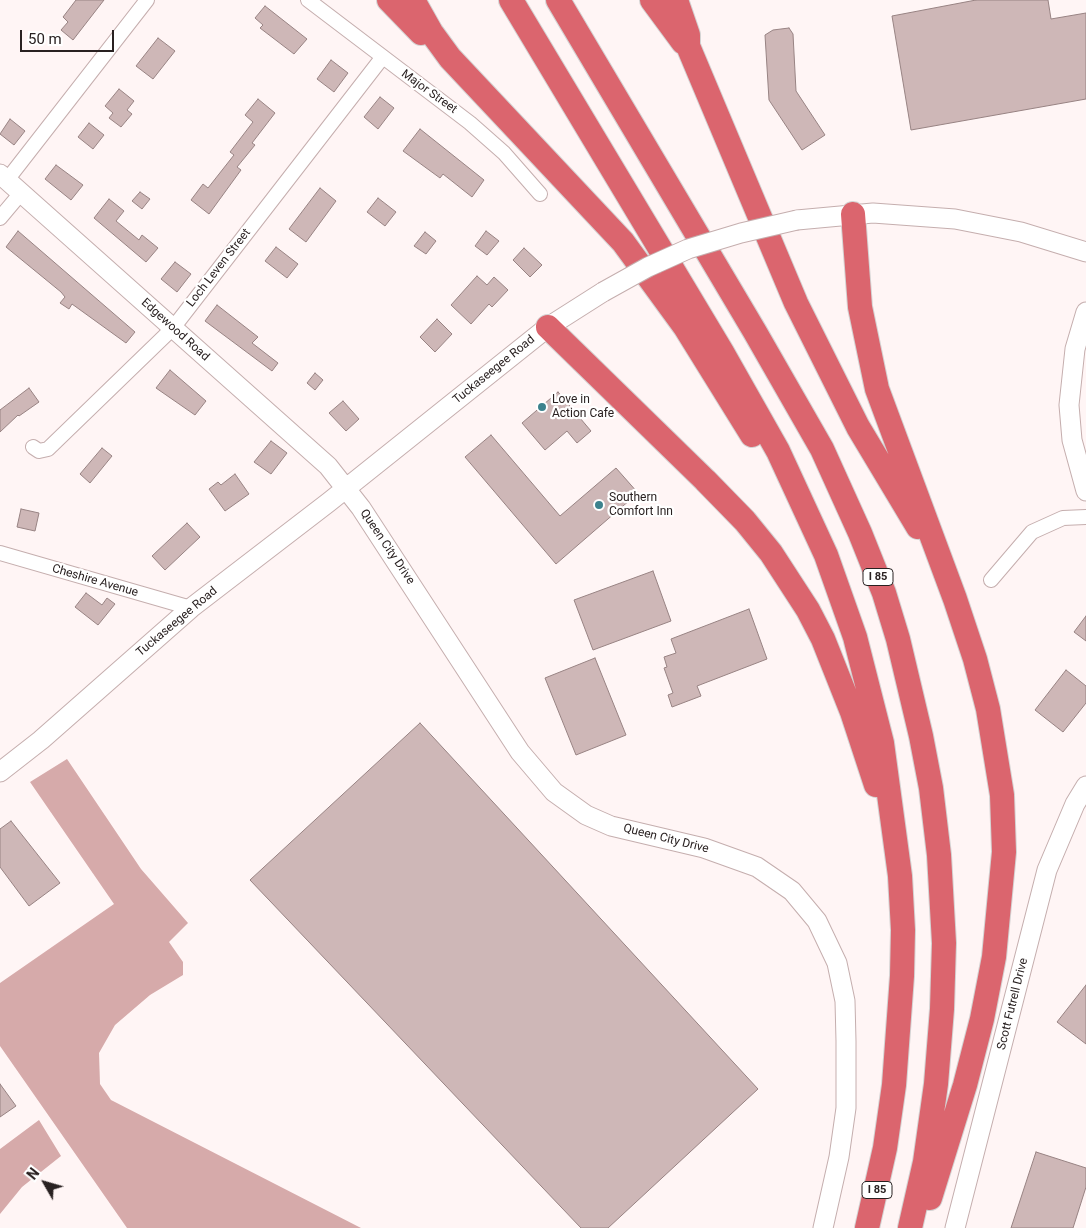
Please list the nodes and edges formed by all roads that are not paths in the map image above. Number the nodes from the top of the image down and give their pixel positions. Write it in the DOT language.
graph roads {
  1 [pos="147,0"];
  2 [pos="308,0"];
  3 [pos="389,0"];
  4 [pos="413,0"];
  5 [pos="511,0"];
  6 [pos="558,0"];
  7 [pos="652,0"];
  8 [pos="676,0"];
  9 [pos="688,46"];
  10 [pos="382,58"];
  11 [pos="450,58"];
  12 [pos="3,177"];
  13 [pos="21,193"];
  14 [pos="540,194"];
  15 [pos="853,214"];
  16 [pos="0,218"];
  17 [pos="1086,252"];
  18 [pos="1086,312"];
  19 [pos="548,327"];
  20 [pos="173,328"];
  21 [pos="33,447"];
  22 [pos="346,488"];
  23 [pos="1086,491"];
  24 [pos="1086,517"];
  25 [pos="0,553"];
  26 [pos="944,572"];
  27 [pos="991,580"];
  28 [pos="842,597"];
  29 [pos="190,608"];
  30 [pos="0,772"];
  31 [pos="1086,786"];
  32 [pos="900,876"];
  33 [pos="823,1228"];
  34 [pos="867,1228"];
  35 [pos="910,1228"];
  36 [pos="919,1228"];
  37 [pos="956,1228"];
  1 -- 12 [label="street"];
  2 -- 10 [label="street, Major Street"];
  3 -- 11 [label="highway"];
  4 -- 11 [label="highway"];
  5 -- 28 [label="highway, I 85"];
  6 -- 35 [label="highway, I 85"];
  7 -- 9 [label="highway"];
  8 -- 9 [label="highway"];
  9 -- 26 [label="highway"];
  10 -- 14 [label="street, Major Street"];
  10 -- 20 [label="street, Loch Leven Street"];
  11 -- 28 [label="highway"];
  12 -- 13 [label="street, Edgewood Road"];
  13 -- 16 [label="street"];
  13 -- 20 [label="street, Edgewood Road"];
  15 -- 17 [label="street, Tuckaseegee Road"];
  15 -- 19 [label="street, Tuckaseegee Road, bridge"];
  15 -- 26 [label="highway"];
  18 -- 23 [label="street"];
  19 -- 22 [label="street, Tuckaseegee Road"];
  19 -- 32 [label="highway"];
  20 -- 21 [label="street, Loch Leven Street"];
  20 -- 22 [label="street, Edgewood Road"];
  22 -- 29 [label="street, Tuckaseegee Road"];
  22 -- 33 [label="street, Queen City Drive"];
  24 -- 27 [label="street"];
  25 -- 29 [label="street, Cheshire Avenue"];
  26 -- 36 [label="highway"];
  28 -- 32 [label="highway, I 85"];
  29 -- 30 [label="street, Tuckaseegee Road"];
  31 -- 37 [label="street, Scott Futrell Drive"];
  32 -- 34 [label="highway, I 85"];
}
